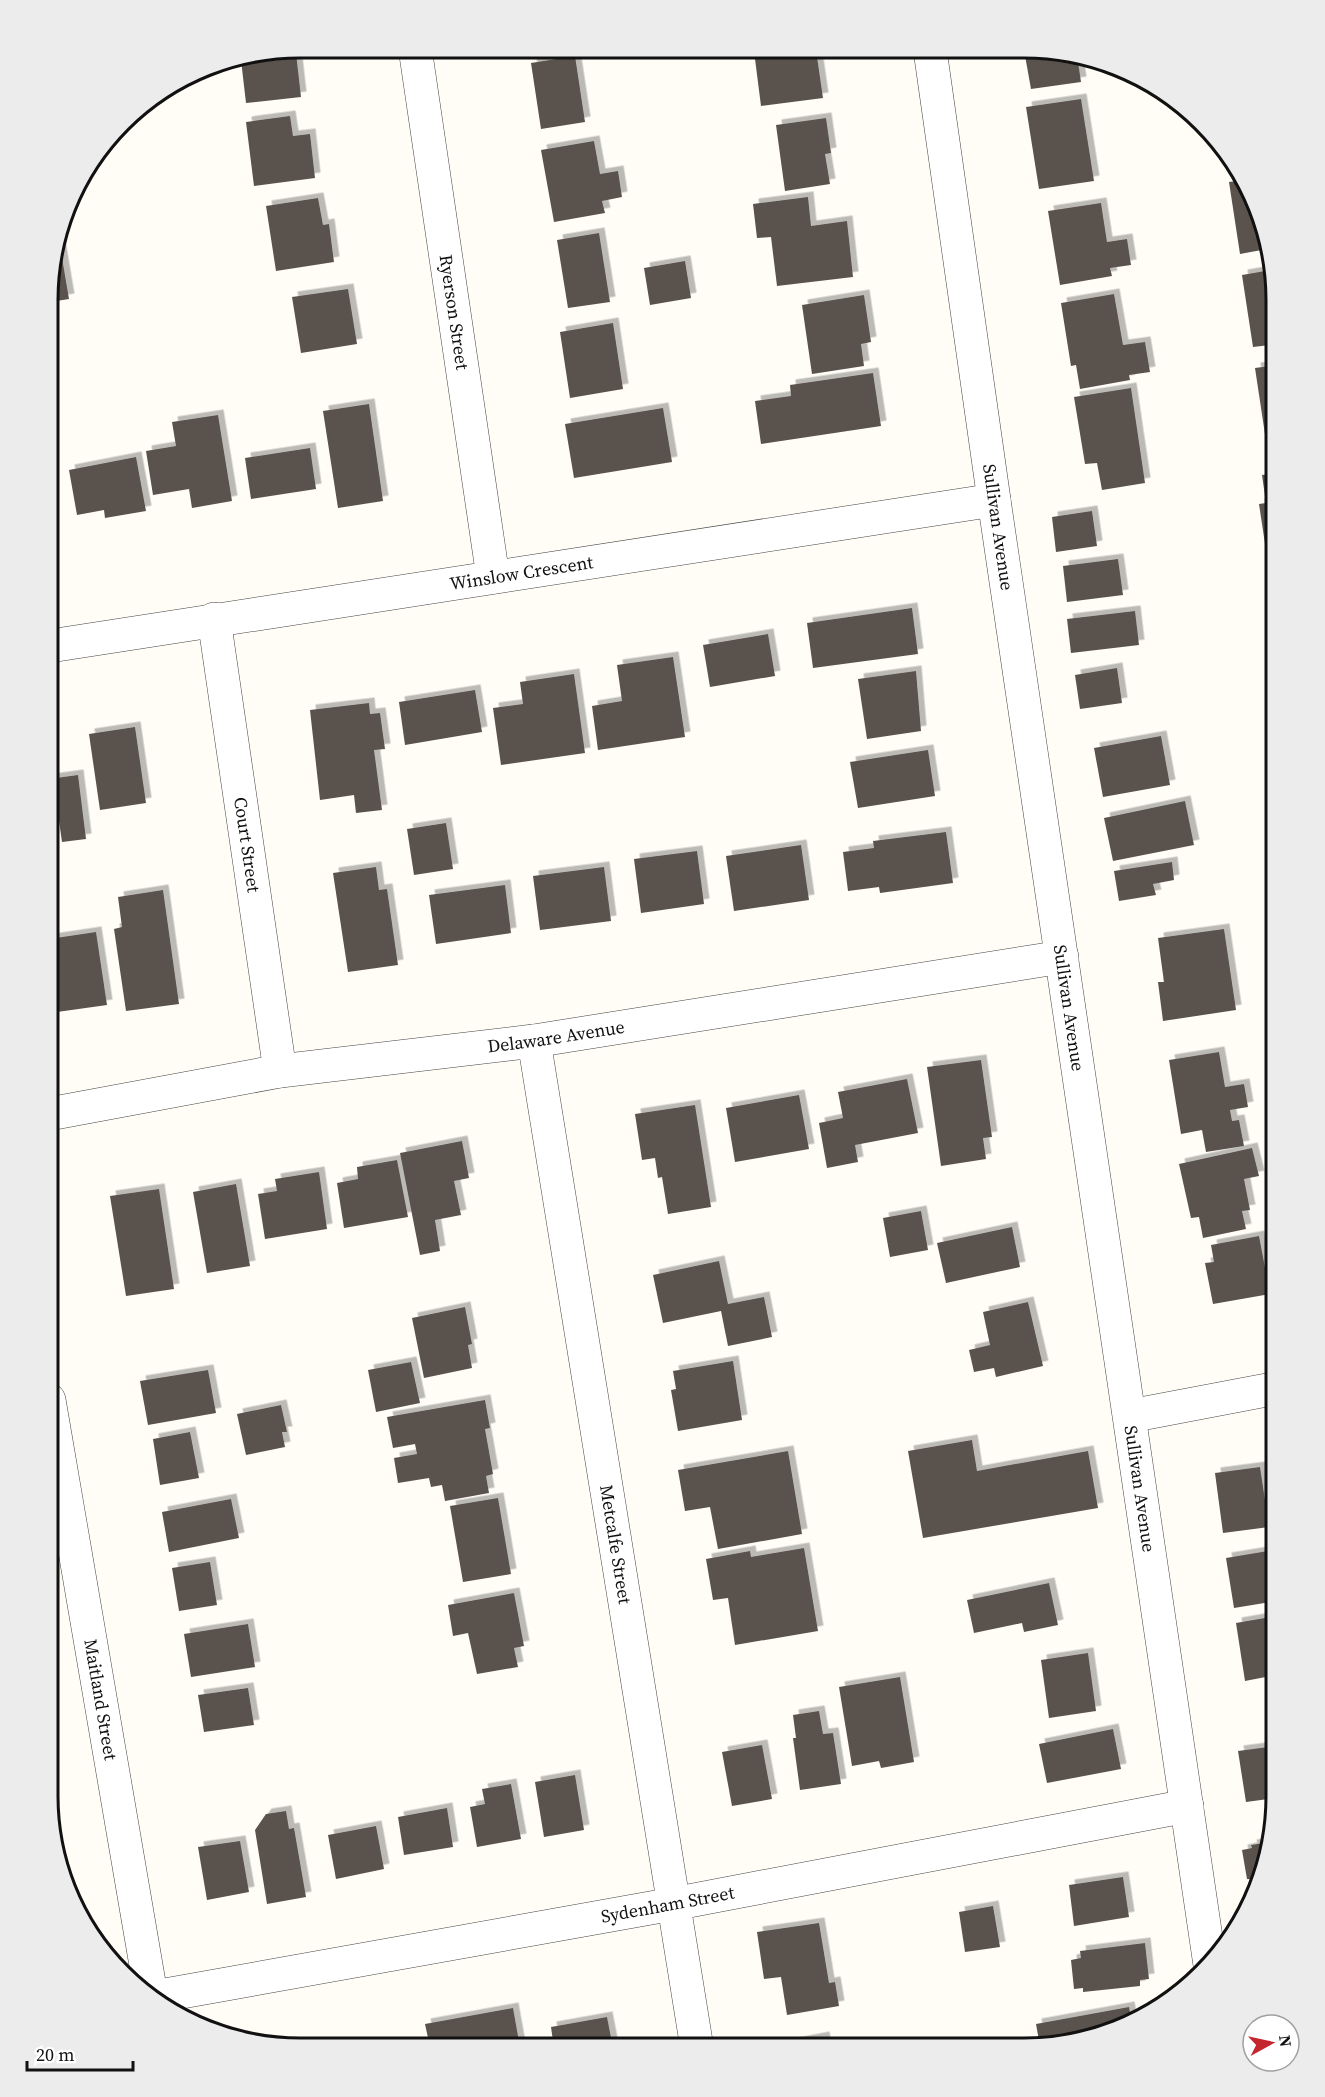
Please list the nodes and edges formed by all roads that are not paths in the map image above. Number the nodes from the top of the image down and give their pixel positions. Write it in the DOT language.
graph roads {
  1 [pos="416,58"];
  2 [pos="931,58"];
  3 [pos="994,500"];
  4 [pos="493,577"];
  5 [pos="214,619"];
  6 [pos="58,645"];
  7 [pos="1062,957"];
  8 [pos="534,1041"];
  9 [pos="280,1071"];
  10 [pos="58,1112"];
  11 [pos="1266,1390"];
  12 [pos="1130,1416"];
  13 [pos="58,1453"];
  14 [pos="1187,1806"];
  15 [pos="673,1904"];
  16 [pos="1208,1954"];
  17 [pos="148,1985"];
  18 [pos="163,1996"];
  19 [pos="695,2038"];
  1 -- 4 [label="street, Ryerson Street"];
  2 -- 3 [label="street, Sullivan Avenue"];
  3 -- 4 [label="street, Winslow Crescent"];
  3 -- 7 [label="street, Sullivan Avenue"];
  4 -- 5 [label="street, Winslow Crescent"];
  5 -- 6 [label="street, Winslow Crescent"];
  5 -- 9 [label="street, Court Street"];
  7 -- 8 [label="street, Delaware Avenue"];
  7 -- 12 [label="street, Sullivan Avenue"];
  8 -- 9 [label="street, Delaware Avenue"];
  8 -- 15 [label="street, Metcalfe Street"];
  9 -- 10 [label="street, Delaware Avenue"];
  11 -- 12 [label="street"];
  12 -- 14 [label="street, Sullivan Avenue"];
  13 -- 17 [label="street, Maitland Street"];
  14 -- 15 [label="street, Sydenham Street"];
  14 -- 16 [label="street, Sullivan Avenue"];
  15 -- 18 [label="street, Sydenham Street"];
  15 -- 19 [label="street, Metcalfe Street"];
}
